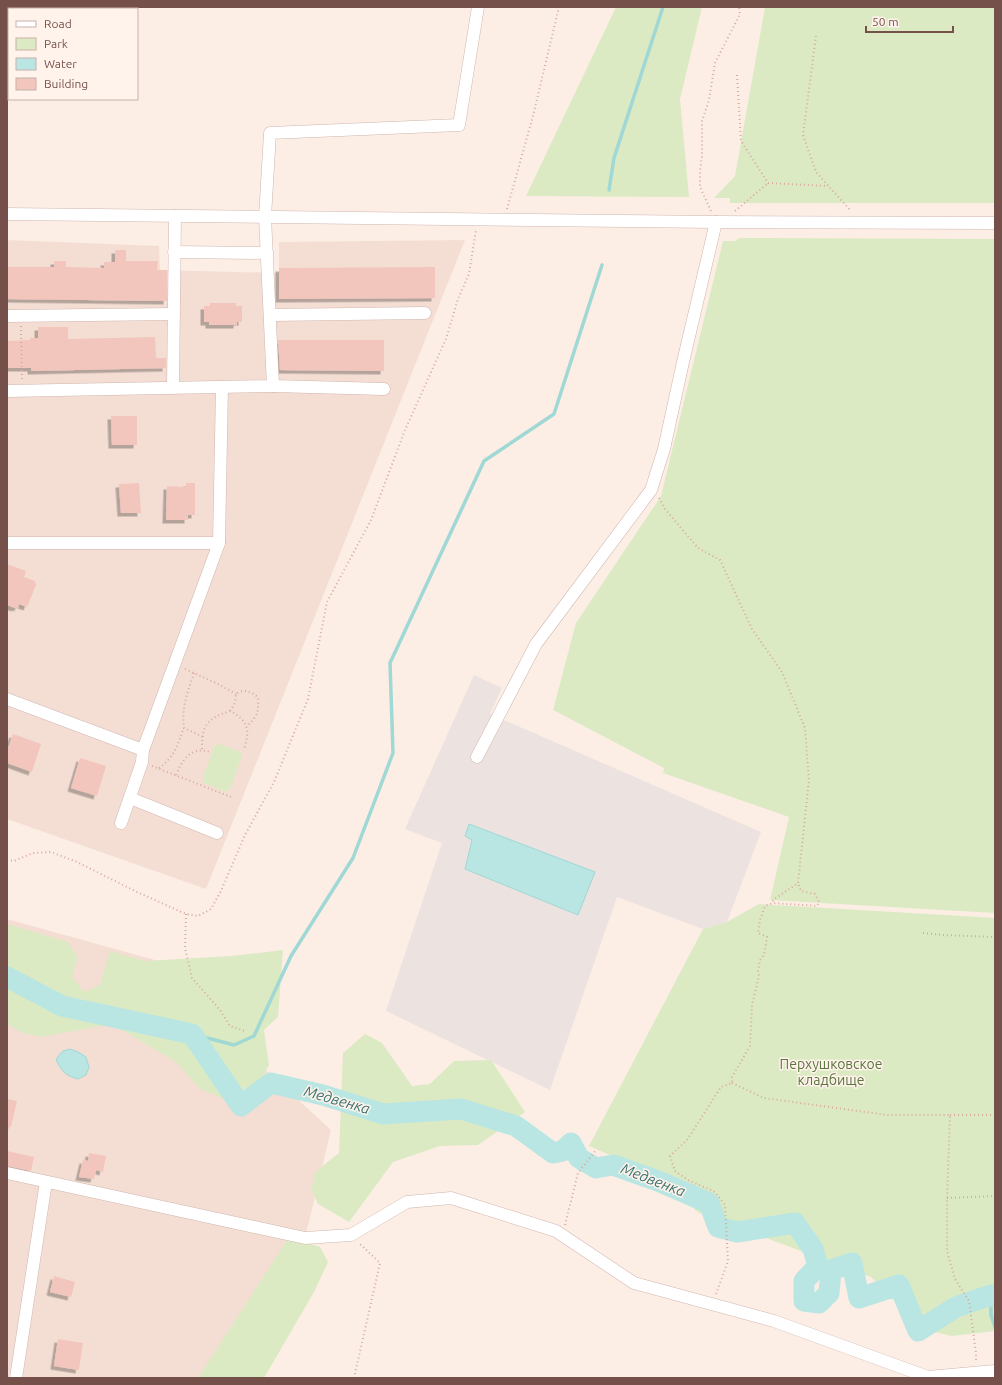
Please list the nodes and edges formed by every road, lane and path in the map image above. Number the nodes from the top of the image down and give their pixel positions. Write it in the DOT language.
graph roads {
  1 [pos="478,7"];
  2 [pos="559,7"];
  3 [pos="739,7"];
  4 [pos="816,36"];
  5 [pos="737,75"];
  6 [pos="768,183"];
  7 [pos="828,186"];
  8 [pos="7,214"];
  9 [pos="175,216"];
  10 [pos="265,216"];
  11 [pos="478,219"];
  12 [pos="504,219"];
  13 [pos="719,222"];
  14 [pos="861,222"];
  15 [pos="995,222"];
  16 [pos="174,252"];
  17 [pos="267,253"];
  18 [pos="425,313"];
  19 [pos="174,314"];
  20 [pos="270,315"];
  21 [pos="7,316"];
  22 [pos="20,316"];
  23 [pos="273,386"];
  24 [pos="222,387"];
  25 [pos="173,388"];
  26 [pos="384,389"];
  27 [pos="22,391"];
  28 [pos="7,392"];
  29 [pos="650,490"];
  30 [pos="219,542"];
  31 [pos="7,543"];
  32 [pos="174,666"];
  33 [pos="194,673"];
  34 [pos="236,694"];
  35 [pos="7,699"];
  36 [pos="230,711"];
  37 [pos="247,726"];
  38 [pos="184,728"];
  39 [pos="203,737"];
  40 [pos="202,749"];
  41 [pos="244,749"];
  42 [pos="143,750"];
  43 [pos="210,752"];
  44 [pos="477,757"];
  45 [pos="142,762"];
  46 [pos="158,769"];
  47 [pos="176,775"];
  48 [pos="231,797"];
  49 [pos="130,798"];
  50 [pos="121,823"];
  51 [pos="217,833"];
  52 [pos="7,860"];
  53 [pos="798,883"];
  54 [pos="773,903"];
  55 [pos="186,914"];
  56 [pos="923,933"];
  57 [pos="995,937"];
  58 [pos="245,1031"];
  59 [pos="732,1083"];
  60 [pos="950,1114"];
  61 [pos="995,1115"];
  62 [pos="596,1150"];
  63 [pos="7,1173"];
  64 [pos="46,1182"];
  65 [pos="995,1196"];
  66 [pos="947,1198"];
  67 [pos="351,1235"];
  68 [pos="562,1235"];
  69 [pos="712,1304"];
  70 [pos="995,1371"];
  71 [pos="975,1373"];
  72 [pos="16,1378"];
  73 [pos="354,1378"];
  1 -- 10 [label="street"];
  2 -- 12 [label="path"];
  3 -- 13 [label="path"];
  4 -- 7 [label="path"];
  5 -- 6 [label="path"];
  6 -- 7 [label="path"];
  6 -- 13 [label="path"];
  7 -- 14 [label="path"];
  8 -- 9 [label="street"];
  9 -- 10 [label="street"];
  9 -- 16 [label="street"];
  10 -- 11 [label="street"];
  10 -- 17 [label="street"];
  11 -- 12 [label="street"];
  11 -- 55 [label="path"];
  12 -- 13 [label="street"];
  13 -- 14 [label="street"];
  13 -- 29 [label="street"];
  14 -- 15 [label="street"];
  16 -- 17 [label="street"];
  16 -- 19 [label="street"];
  17 -- 20 [label="street"];
  18 -- 20 [label="street"];
  19 -- 22 [label="street"];
  19 -- 25 [label="street"];
  20 -- 23 [label="street"];
  21 -- 22 [label="street"];
  22 -- 27 [label="path"];
  23 -- 24 [label="street"];
  23 -- 26 [label="street"];
  24 -- 25 [label="street"];
  24 -- 30 [label="street"];
  25 -- 27 [label="street"];
  27 -- 28 [label="street"];
  29 -- 44 [label="street"];
  29 -- 53 [label="path"];
  30 -- 31 [label="street"];
  30 -- 32 [label="street"];
  32 -- 33 [label="path"];
  32 -- 42 [label="street"];
  33 -- 34 [label="path"];
  33 -- 38 [label="path"];
  34 -- 36 [label="path"];
  34 -- 37 [label="path"];
  35 -- 42 [label="street"];
  36 -- 37 [label="path"];
  36 -- 39 [label="path"];
  37 -- 41 [label="path"];
  38 -- 39 [label="path"];
  38 -- 46 [label="path"];
  39 -- 40 [label="path"];
  40 -- 43 [label="path"];
  40 -- 47 [label="path"];
  42 -- 45 [label="street"];
  45 -- 46 [label="path"];
  45 -- 49 [label="street"];
  46 -- 47 [label="path"];
  47 -- 48 [label="path"];
  49 -- 50 [label="street"];
  49 -- 51 [label="street"];
  52 -- 55 [label="path"];
  53 -- 54 [label="path"];
  53 -- 54 [label="path"];
  54 -- 59 [label="path"];
  55 -- 58 [label="path"];
  56 -- 57 [label="path"];
  59 -- 60 [label="path"];
  59 -- 69 [label="path"];
  60 -- 61 [label="path"];
  60 -- 66 [label="path"];
  62 -- 68 [label="path"];
  63 -- 64 [label="street"];
  64 -- 67 [label="street"];
  64 -- 72 [label="street"];
  65 -- 66 [label="path"];
  66 -- 71 [label="path"];
  67 -- 68 [label="street"];
  67 -- 73 [label="path"];
  68 -- 69 [label="street"];
  69 -- 71 [label="street"];
  70 -- 71 [label="street"];
}
